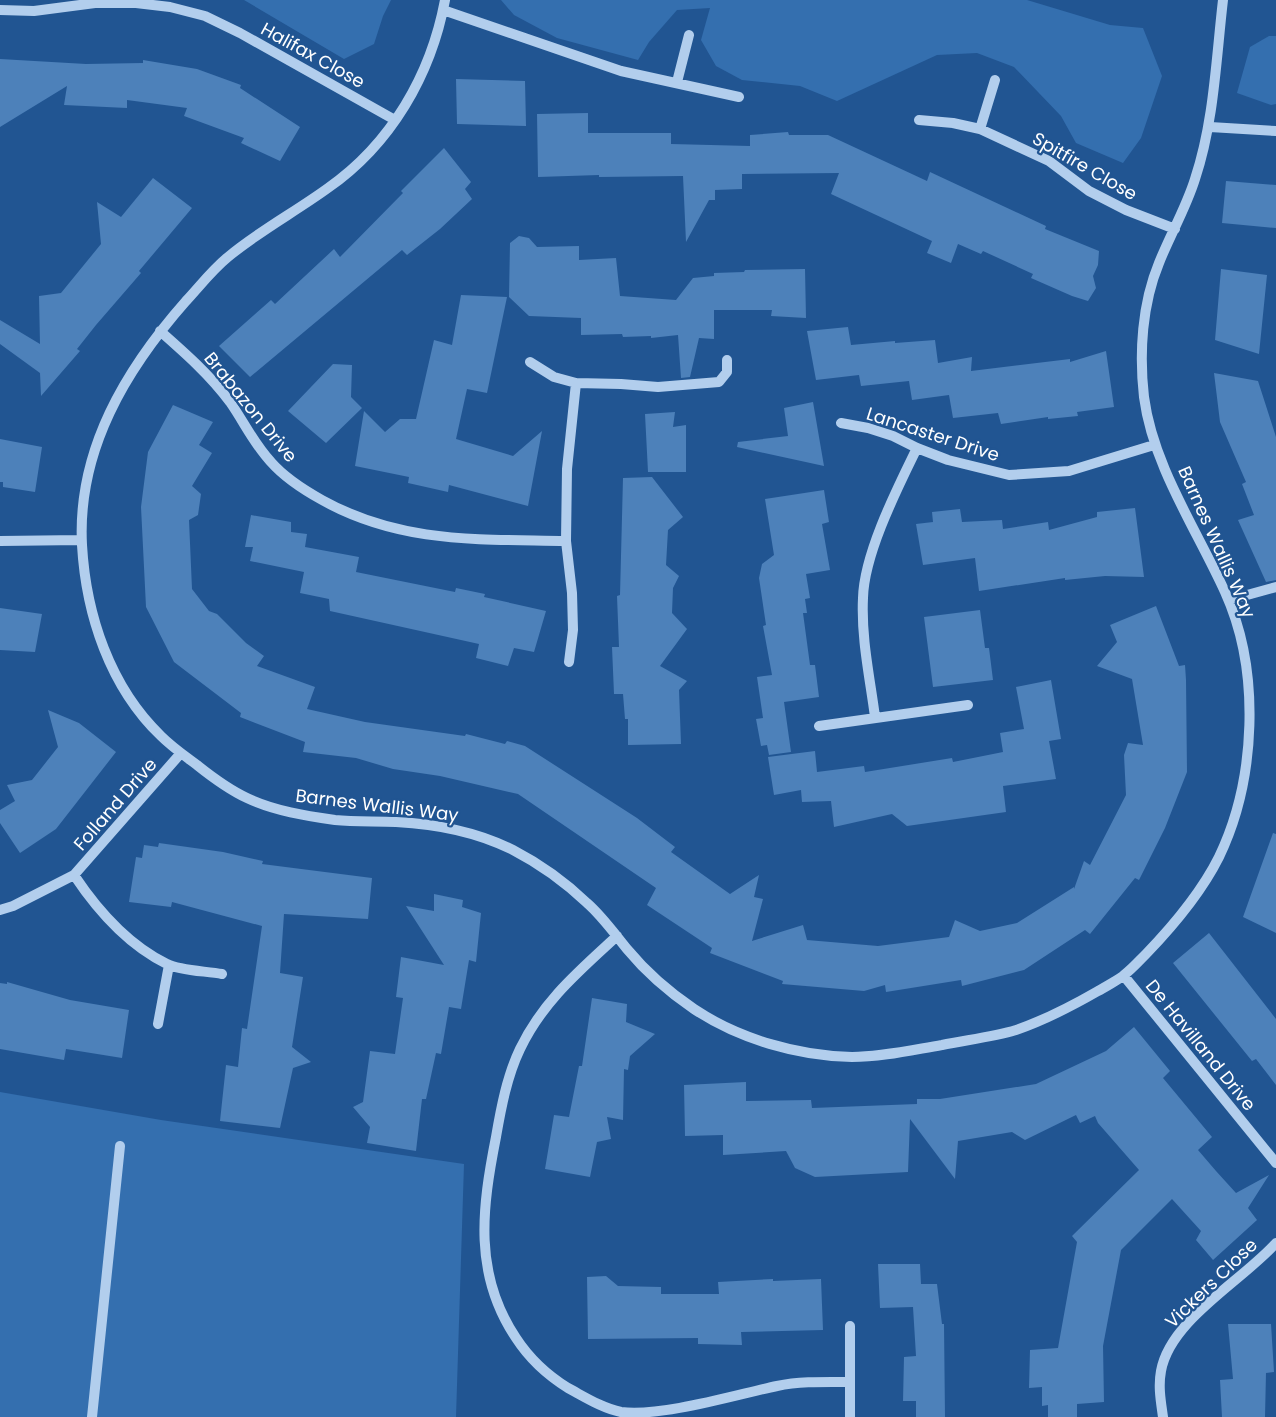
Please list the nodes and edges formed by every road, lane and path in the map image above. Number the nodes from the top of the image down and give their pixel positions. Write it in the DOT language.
graph roads {
  1 [pos="1223,0"];
  2 [pos="444,5"];
  3 [pos="0,10"];
  4 [pos="689,35"];
  5 [pos="995,80"];
  6 [pos="677,82"];
  7 [pos="739,97"];
  8 [pos="395,120"];
  9 [pos="919,120"];
  10 [pos="1210,127"];
  11 [pos="980,129"];
  12 [pos="1276,131"];
  13 [pos="1175,229"];
  14 [pos="160,331"];
  15 [pos="728,360"];
  16 [pos="530,362"];
  17 [pos="576,383"];
  18 [pos="842,423"];
  19 [pos="1154,445"];
  20 [pos="917,448"];
  21 [pos="81,540"];
  22 [pos="0,541"];
  23 [pos="566,542"];
  24 [pos="1276,587"];
  25 [pos="1229,600"];
  26 [pos="569,662"];
  27 [pos="968,705"];
  28 [pos="875,717"];
  29 [pos="819,726"];
  30 [pos="181,753"];
  31 [pos="74,875"];
  32 [pos="0,910"];
  33 [pos="617,936"];
  34 [pos="169,965"];
  35 [pos="222,974"];
  36 [pos="1124,976"];
  37 [pos="158,1024"];
  38 [pos="120,1146"];
  39 [pos="1276,1163"];
  40 [pos="1276,1243"];
  41 [pos="850,1326"];
  42 [pos="850,1382"];
  43 [pos="622,1415"];
  44 [pos="92,1417"];
  45 [pos="850,1417"];
  46 [pos="1164,1417"];
  1 -- 10 [label="street, Barnes Wallis Way"];
  2 -- 6 [label="street"];
  2 -- 8 [label="street, Barnes Wallis Way"];
  3 -- 8 [label="street, Halifax Close"];
  4 -- 6 [label="street"];
  5 -- 11 [label="street"];
  6 -- 7 [label="street"];
  8 -- 14 [label="street, Barnes Wallis Way"];
  9 -- 11 [label="street, Spitfire Close"];
  10 -- 12 [label="street"];
  10 -- 13 [label="street, Barnes Wallis Way"];
  11 -- 13 [label="street, Spitfire Close"];
  13 -- 19 [label="street, Barnes Wallis Way"];
  14 -- 21 [label="street, Barnes Wallis Way"];
  14 -- 23 [label="street, Brabazon Drive"];
  15 -- 17 [label="street"];
  16 -- 17 [label="street"];
  17 -- 23 [label="street"];
  18 -- 20 [label="street, Lancaster Drive"];
  19 -- 20 [label="street, Lancaster Drive"];
  19 -- 25 [label="street, Barnes Wallis Way"];
  20 -- 28 [label="street"];
  21 -- 22 [label="street"];
  21 -- 30 [label="street, Barnes Wallis Way"];
  23 -- 26 [label="street"];
  24 -- 25 [label="street"];
  25 -- 36 [label="street, Barnes Wallis Way"];
  27 -- 28 [label="street"];
  28 -- 29 [label="street"];
  30 -- 31 [label="street, Folland Drive"];
  30 -- 33 [label="street, Barnes Wallis Way"];
  31 -- 32 [label="street, Folland Drive"];
  31 -- 34 [label="street, Folland Drive"];
  33 -- 36 [label="street, Barnes Wallis Way"];
  33 -- 43 [label="street"];
  34 -- 35 [label="street, Folland Drive"];
  34 -- 37 [label="street"];
  36 -- 39 [label="street, De Havilland Drive"];
  38 -- 44 [label="street"];
  40 -- 46 [label="street, Vickers Close"];
  41 -- 42 [label="street"];
  42 -- 43 [label="street"];
  42 -- 45 [label="street"];
}
